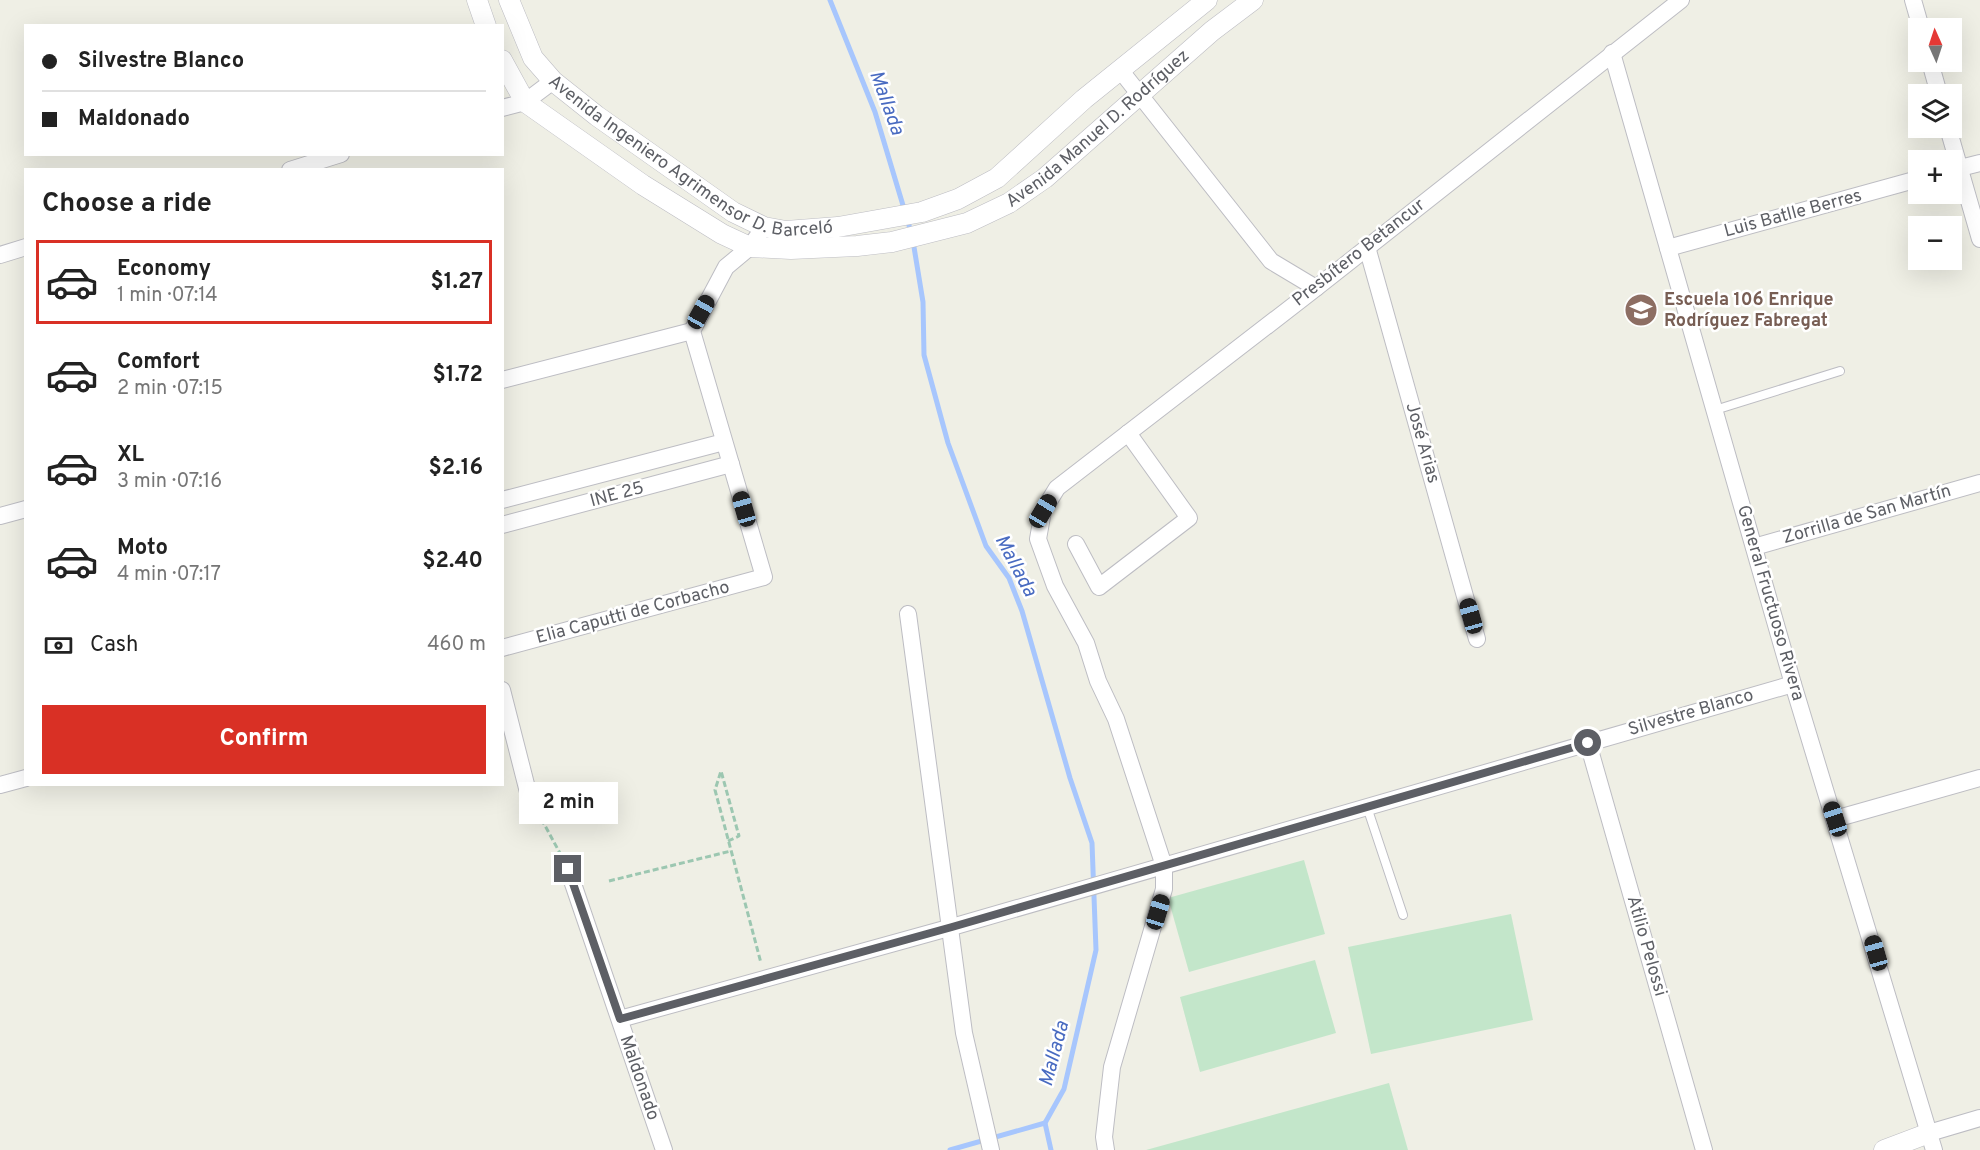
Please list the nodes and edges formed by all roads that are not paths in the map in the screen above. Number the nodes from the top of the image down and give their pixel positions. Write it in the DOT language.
graph roads {
  1 [pos="477,0"];
  2 [pos="509,0"];
  3 [pos="1207,0"];
  4 [pos="1253,0"];
  5 [pos="1681,0"];
  6 [pos="1913,0"];
  7 [pos="1918,18"];
  8 [pos="485,24"];
  9 [pos="1612,53"];
  10 [pos="504,64"];
  11 [pos="1121,71"];
  12 [pos="553,81"];
  13 [pos="1140,94"];
  14 [pos="525,102"];
  15 [pos="504,107"];
  16 [pos="340,160"];
  17 [pos="1980,163"];
  18 [pos="300,168"];
  19 [pos="1962,168"];
  20 [pos="1908,182"];
  21 [pos="1962,186"];
  22 [pos="922,212"];
  23 [pos="764,227"];
  24 [pos="927,234"];
  25 [pos="1980,239"];
  26 [pos="750,247"];
  27 [pos="1367,247"];
  28 [pos="24,248"];
  29 [pos="1668,248"];
  30 [pos="0,255"];
  31 [pos="1316,288"];
  32 [pos="692,331"];
  33 [pos="1840,371"];
  34 [pos="504,379"];
  35 [pos="1715,410"];
  36 [pos="1128,433"];
  37 [pos="724,442"];
  38 [pos="731,464"];
  39 [pos="1980,483"];
  40 [pos="504,499"];
  41 [pos="24,510"];
  42 [pos="0,516"];
  43 [pos="504,524"];
  44 [pos="1076,543"];
  45 [pos="1754,548"];
  46 [pos="908,614"];
  47 [pos="1477,639"];
  48 [pos="504,647"];
  49 [pos="1793,684"];
  50 [pos="504,698"];
  51 [pos="1588,743"];
  52 [pos="1980,777"];
  53 [pos="24,779"];
  54 [pos="0,785"];
  55 [pos="529,796"];
  56 [pos="1367,807"];
  57 [pos="1835,819"];
  58 [pos="1164,866"];
  59 [pos="568,869"];
  60 [pos="1403,915"];
  61 [pos="952,927"];
  62 [pos="620,1019"];
  63 [pos="1980,1118"];
  64 [pos="1932,1141"];
  65 [pos="664,1150"];
  66 [pos="991,1150"];
  67 [pos="1106,1150"];
  68 [pos="1704,1150"];
  69 [pos="1884,1150"];
  1 -- 8 [label="street"];
  2 -- 12 [label="street, Avenida Ingeniero Agrimensor D. Barceló"];
  3 -- 11 [label="street, Avenida Manuel D. Rodríguez"];
  4 -- 13 [label="street, Avenida Manuel D. Rodríguez"];
  5 -- 9 [label="street, Presbítero Betancur"];
  6 -- 7 [label="street"];
  9 -- 27 [label="street, Presbítero Betancur"];
  9 -- 29 [label="street, General Fructuoso Rivera"];
  10 -- 14 [label="street, Avenida Ingeniero Agrimensor D. Barceló"];
  11 -- 13 [label="street"];
  11 -- 22 [label="street, Avenida Manuel D. Rodríguez"];
  12 -- 14 [label="street"];
  12 -- 23 [label="street, Avenida Ingeniero Agrimensor D. Barceló"];
  13 -- 24 [label="street, Avenida Manuel D. Rodríguez"];
  13 -- 31 [label="street"];
  14 -- 15 [label="street"];
  14 -- 26 [label="street, Avenida Ingeniero Agrimensor D. Barceló"];
  16 -- 18 [label="street"];
  17 -- 19 [label="street"];
  20 -- 29 [label="street, Luis Batlle Berres"];
  21 -- 25 [label="street"];
  22 -- 23 [label="street, Avenida Ingeniero Agrimensor D. Barceló"];
  23 -- 26 [label="street"];
  24 -- 26 [label="street, Avenida Ingeniero Agrimensor D. Barceló"];
  26 -- 32 [label="street"];
  27 -- 31 [label="street, Presbítero Betancur"];
  27 -- 47 [label="street, José Arias"];
  28 -- 30 [label="street"];
  29 -- 35 [label="street, General Fructuoso Rivera"];
  31 -- 36 [label="street, Presbítero Betancur"];
  32 -- 34 [label="street"];
  32 -- 37 [label="street"];
  33 -- 35 [label="lane"];
  35 -- 45 [label="street, General Fructuoso Rivera"];
  36 -- 44 [label="street"];
  36 -- 58 [label="street, Presbítero Betancur"];
  37 -- 38 [label="street"];
  37 -- 40 [label="street, INE 25"];
  38 -- 43 [label="street, INE 25"];
  38 -- 48 [label="street, Elia Caputti de Corbacho"];
  39 -- 45 [label="street, Zorrilla de San Martín"];
  41 -- 42 [label="street"];
  45 -- 49 [label="street, General Fructuoso Rivera"];
  46 -- 61 [label="street"];
  49 -- 51 [label="street, Silvestre Blanco"];
  49 -- 57 [label="street, General Fructuoso Rivera"];
  50 -- 55 [label="street"];
  51 -- 56 [label="street, Silvestre Blanco"];
  51 -- 68 [label="street, Atilio Pelossi"];
  52 -- 57 [label="street"];
  53 -- 54 [label="street"];
  56 -- 58 [label="street, Silvestre Blanco"];
  56 -- 60 [label="lane"];
  57 -- 64 [label="street, General Fructuoso Rivera"];
  58 -- 61 [label="street, Silvestre Blanco"];
  58 -- 67 [label="street"];
  59 -- 62 [label="street, Maldonado"];
  61 -- 62 [label="street, Silvestre Blanco"];
  61 -- 66 [label="street"];
  62 -- 65 [label="street, Maldonado"];
  63 -- 64 [label="street"];
  64 -- 69 [label="street"];
}
